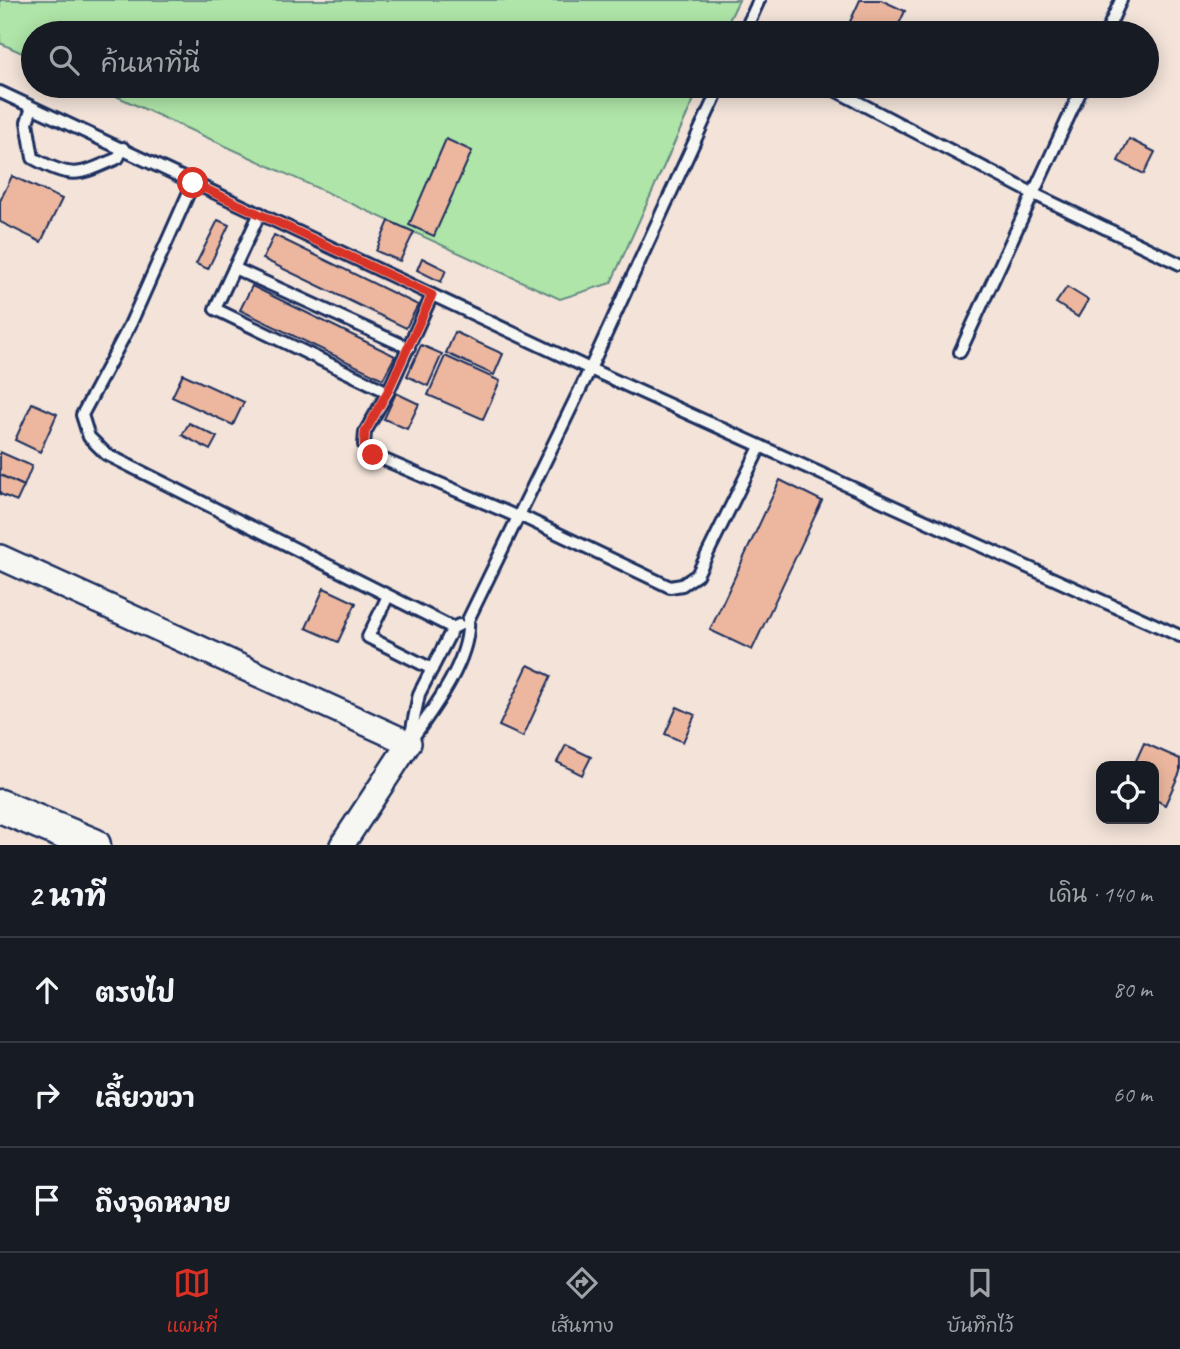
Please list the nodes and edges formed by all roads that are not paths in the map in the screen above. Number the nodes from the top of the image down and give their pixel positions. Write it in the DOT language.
graph roads {
  1 [pos="759,0"];
  2 [pos="1121,0"];
  3 [pos="749,21"];
  4 [pos="1111,21"];
  5 [pos="0,92"];
  6 [pos="714,98"];
  7 [pos="850,98"];
  8 [pos="1078,98"];
  9 [pos="32,108"];
  10 [pos="123,148"];
  11 [pos="193,183"];
  12 [pos="1034,194"];
  13 [pos="260,213"];
  14 [pos="1180,264"];
  15 [pos="234,268"];
  16 [pos="432,295"];
  17 [pos="409,348"];
  18 [pos="960,352"];
  19 [pos="590,369"];
  20 [pos="388,391"];
  21 [pos="760,447"];
  22 [pos="519,516"];
  23 [pos="0,557"];
  24 [pos="388,596"];
  25 [pos="468,620"];
  26 [pos="453,628"];
  27 [pos="1180,636"];
  28 [pos="432,669"];
  29 [pos="409,743"];
  30 [pos="0,806"];
  31 [pos="352,843"];
  32 [pos="94,845"];
  1 -- 3 [label="lane"];
  2 -- 4 [label="lane"];
  5 -- 9 [label="lane"];
  6 -- 19 [label="lane"];
  7 -- 12 [label="lane"];
  8 -- 12 [label="lane"];
  9 -- 10 [label="lane"];
  9 -- 10 [label="lane"];
  10 -- 11 [label="lane"];
  11 -- 13 [label="lane"];
  11 -- 24 [label="lane"];
  12 -- 14 [label="lane"];
  12 -- 18 [label="lane"];
  13 -- 15 [label="lane"];
  13 -- 16 [label="lane"];
  15 -- 17 [label="lane"];
  15 -- 20 [label="lane"];
  16 -- 17 [label="lane"];
  16 -- 19 [label="lane"];
  17 -- 20 [label="lane"];
  19 -- 21 [label="lane"];
  19 -- 22 [label="lane"];
  20 -- 22 [label="lane"];
  21 -- 22 [label="lane"];
  21 -- 27 [label="lane"];
  22 -- 25 [label="lane"];
  23 -- 29 [label="street"];
  24 -- 26 [label="lane"];
  24 -- 28 [label="lane"];
  25 -- 26 [label="lane"];
  25 -- 29 [label="lane"];
  26 -- 28 [label="lane"];
  28 -- 29 [label="lane"];
  29 -- 31 [label="street"];
  30 -- 32 [label="main road"];
}
